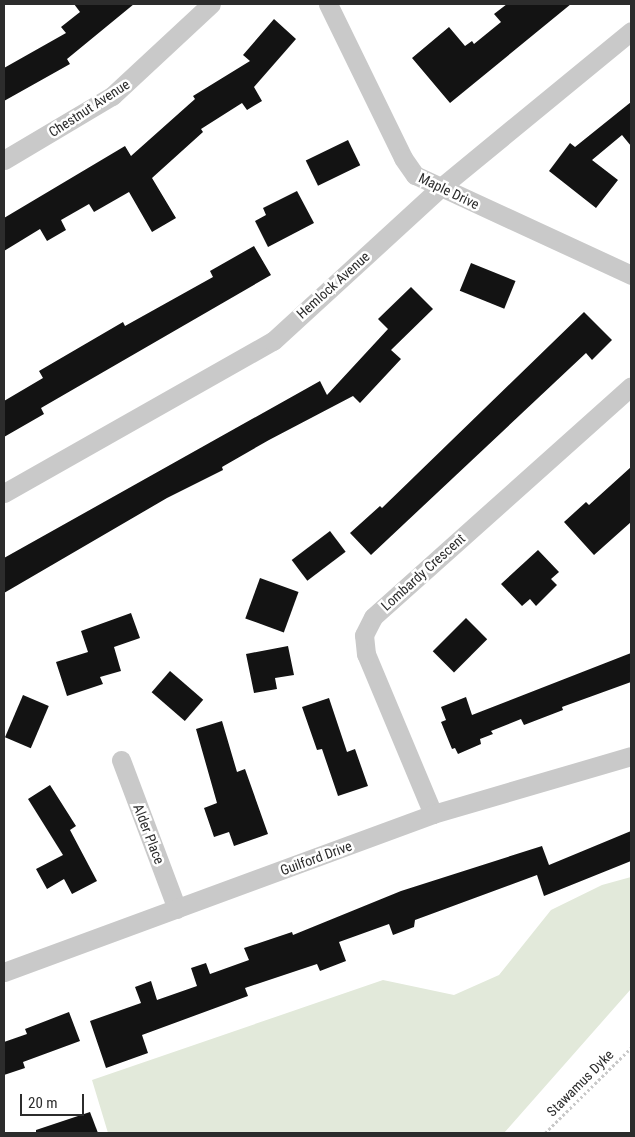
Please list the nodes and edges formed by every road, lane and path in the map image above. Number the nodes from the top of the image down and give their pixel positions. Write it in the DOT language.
graph roads {
  1 [pos="210,4"];
  2 [pos="328,4"];
  3 [pos="631,31"];
  4 [pos="4,160"];
  5 [pos="440,188"];
  6 [pos="631,275"];
  7 [pos="631,386"];
  8 [pos="4,493"];
  9 [pos="631,756"];
  10 [pos="121,760"];
  11 [pos="433,814"];
  12 [pos="177,909"];
  13 [pos="4,972"];
  14 [pos="631,1048"];
  15 [pos="545,1133"];
  1 -- 4 [label="street, Chestnut Avenue"];
  2 -- 5 [label="street, Maple Drive"];
  3 -- 5 [label="street, Hemlock Avenue"];
  5 -- 6 [label="street, Maple Drive"];
  5 -- 8 [label="street, Hemlock Avenue"];
  7 -- 11 [label="street, Lombardy Crescent"];
  9 -- 11 [label="street, Guilford Drive"];
  10 -- 12 [label="street, Alder Place"];
  11 -- 12 [label="street, Guilford Drive"];
  12 -- 13 [label="street, Guilford Drive"];
  14 -- 15 [label="path, Stawamus Dyke"];
}
